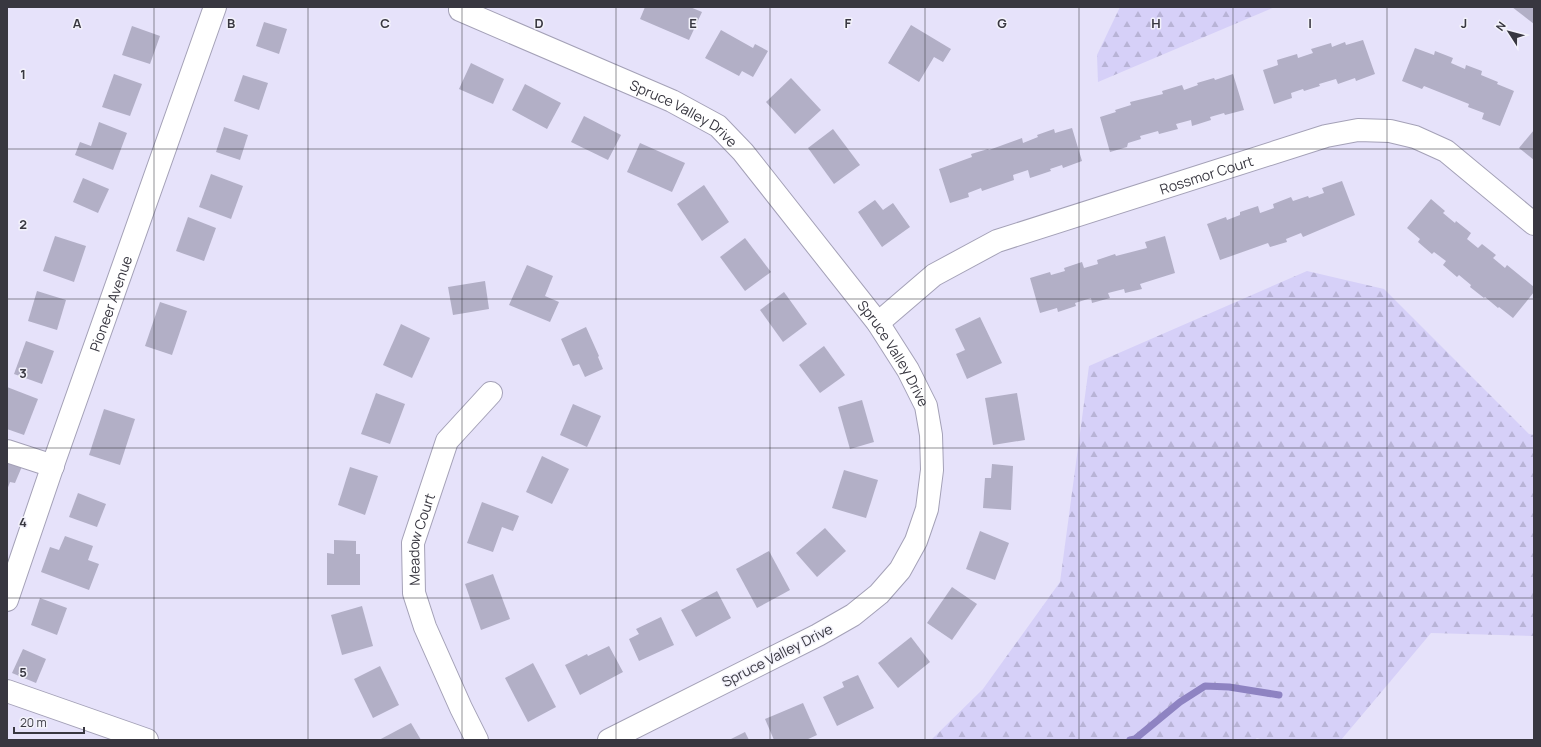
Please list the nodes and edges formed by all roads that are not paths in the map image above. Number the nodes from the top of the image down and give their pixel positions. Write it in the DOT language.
graph roads {
  1 [pos="215,7"];
  2 [pos="460,10"];
  3 [pos="1534,224"];
  4 [pos="878,323"];
  5 [pos="491,393"];
  6 [pos="7,451"];
  7 [pos="53,466"];
  8 [pos="7,600"];
  9 [pos="7,691"];
  10 [pos="147,740"];
  11 [pos="477,740"];
  12 [pos="609,740"];
  1 -- 7 [label="street, Pioneer Avenue"];
  2 -- 4 [label="street, Spruce Valley Drive"];
  3 -- 4 [label="street, Rossmor Court"];
  4 -- 12 [label="street, Spruce Valley Drive"];
  5 -- 11 [label="street, Meadow Court"];
  6 -- 7 [label="street"];
  7 -- 8 [label="street, Pioneer Avenue"];
  9 -- 10 [label="street"];
}
